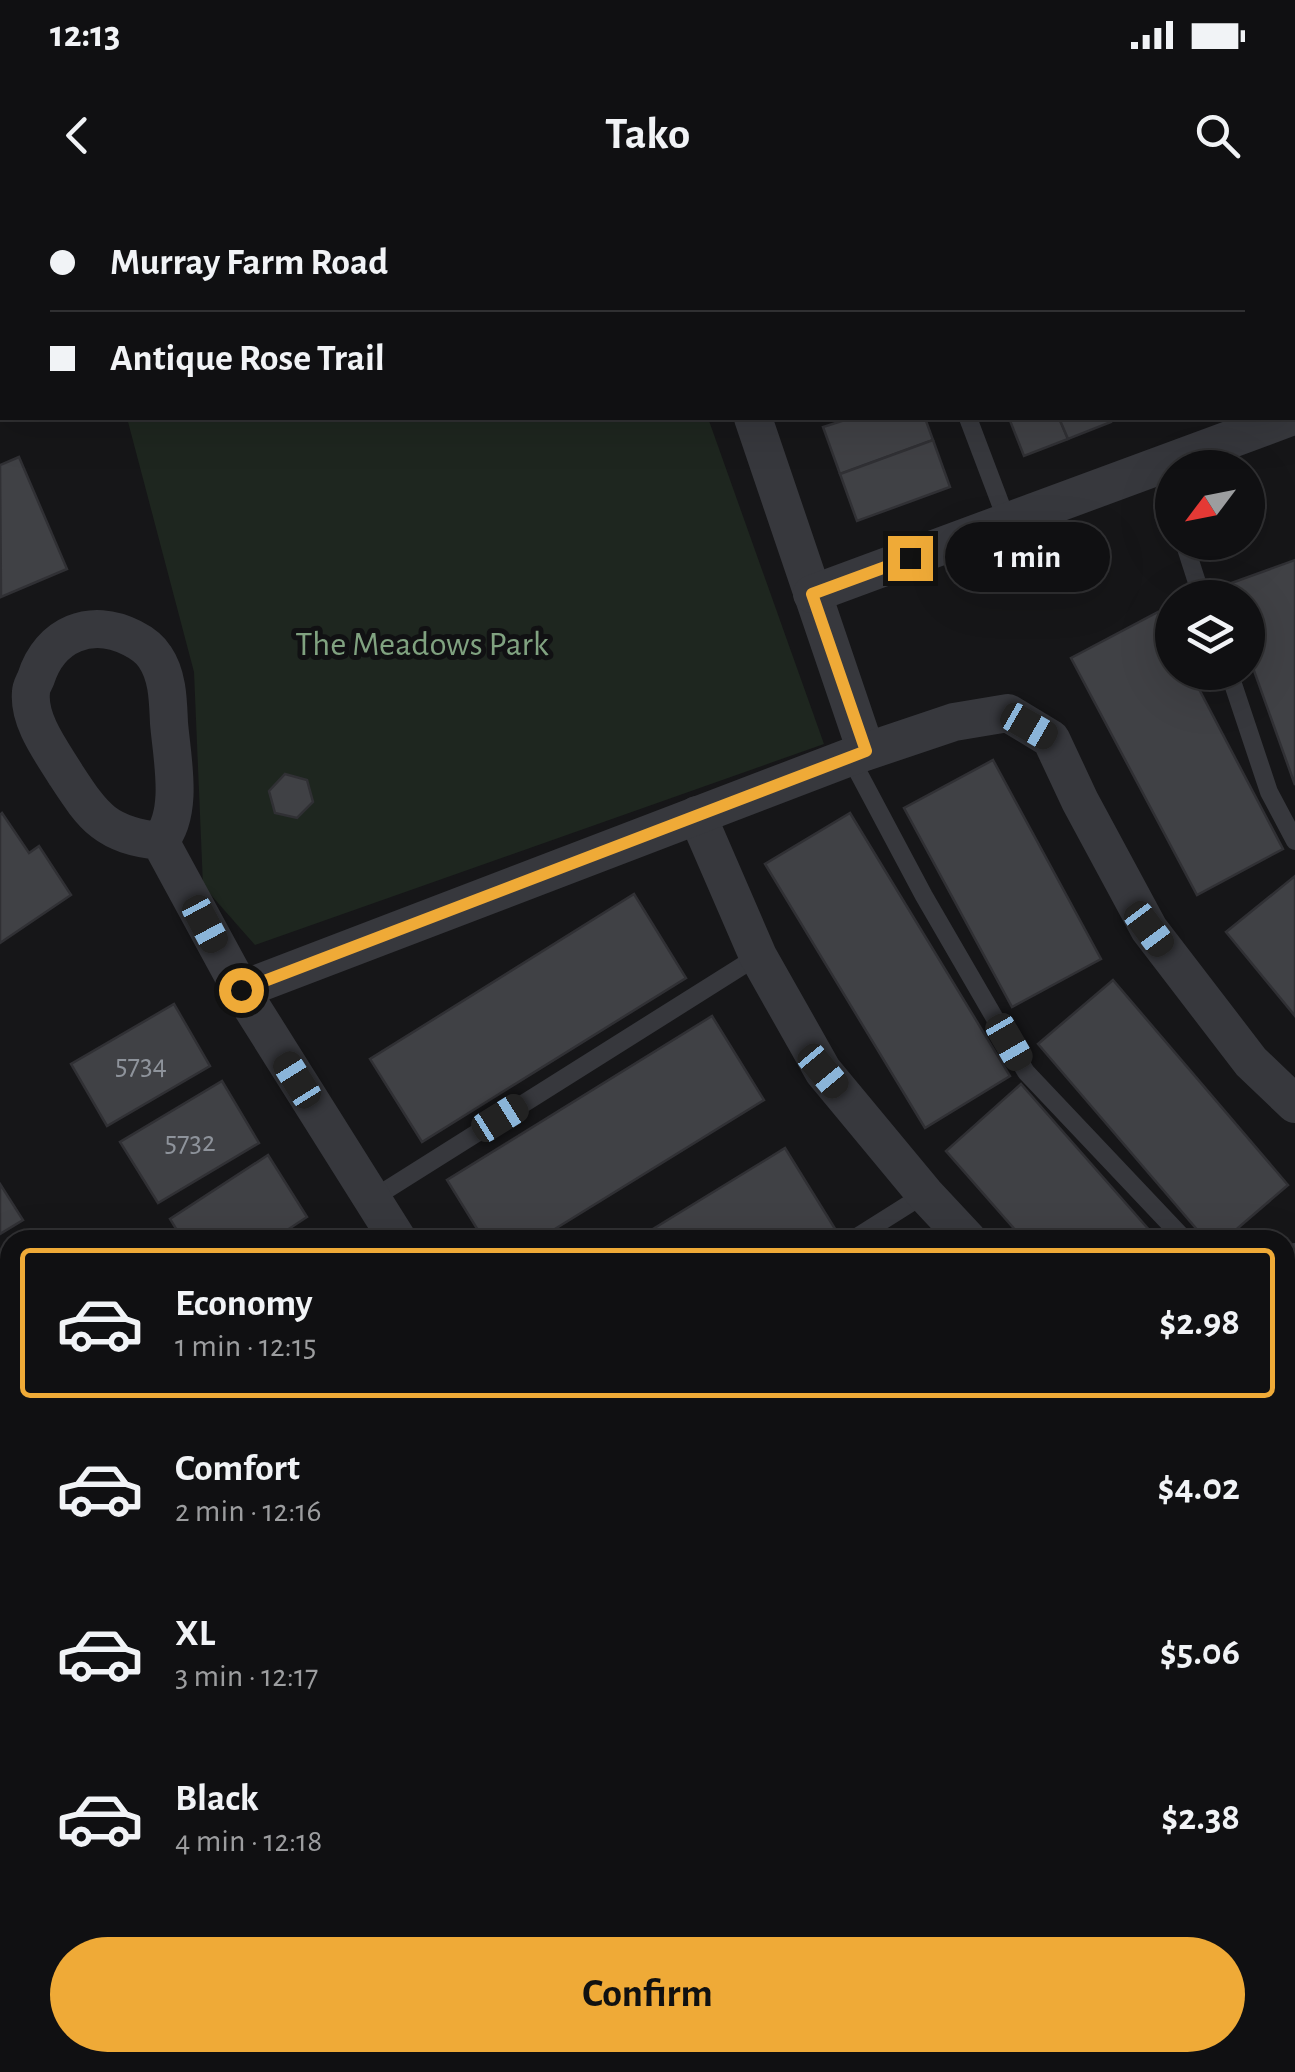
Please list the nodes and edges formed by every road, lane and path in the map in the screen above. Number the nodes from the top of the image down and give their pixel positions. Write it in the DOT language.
graph roads {
  1 [pos="754,420"];
  2 [pos="969,420"];
  3 [pos="1281,420"];
  4 [pos="1200,450"];
  5 [pos="1155,466"];
  6 [pos="1007,521"];
  7 [pos="812,594"];
  8 [pos="1236,690"];
  9 [pos="858,754"];
  10 [pos="697,816"];
  11 [pos="160,841"];
  12 [pos="1295,842"];
  13 [pos="758,956"];
  14 [pos="241,990"];
  15 [pos="1295,1104"];
  16 [pos="926,1194"];
  17 [pos="372,1199"];
  18 [pos="392,1230"];
  19 [pos="868,1230"];
  20 [pos="959,1230"];
  21 [pos="1176,1230"];
  1 -- 7 [label="street"];
  2 -- 6 [label="lane"];
  3 -- 4 [label="street"];
  5 -- 6 [label="street"];
  6 -- 7 [label="street"];
  7 -- 9 [label="street"];
  8 -- 12 [label="lane"];
  9 -- 10 [label="street"];
  9 -- 15 [label="street"];
  9 -- 21 [label="lane"];
  10 -- 13 [label="street"];
  10 -- 14 [label="street"];
  11 -- 11 [label="street"];
  11 -- 14 [label="street"];
  13 -- 16 [label="street"];
  13 -- 17 [label="lane"];
  14 -- 17 [label="street"];
  16 -- 19 [label="lane"];
  16 -- 20 [label="street"];
  17 -- 18 [label="street"];
}
